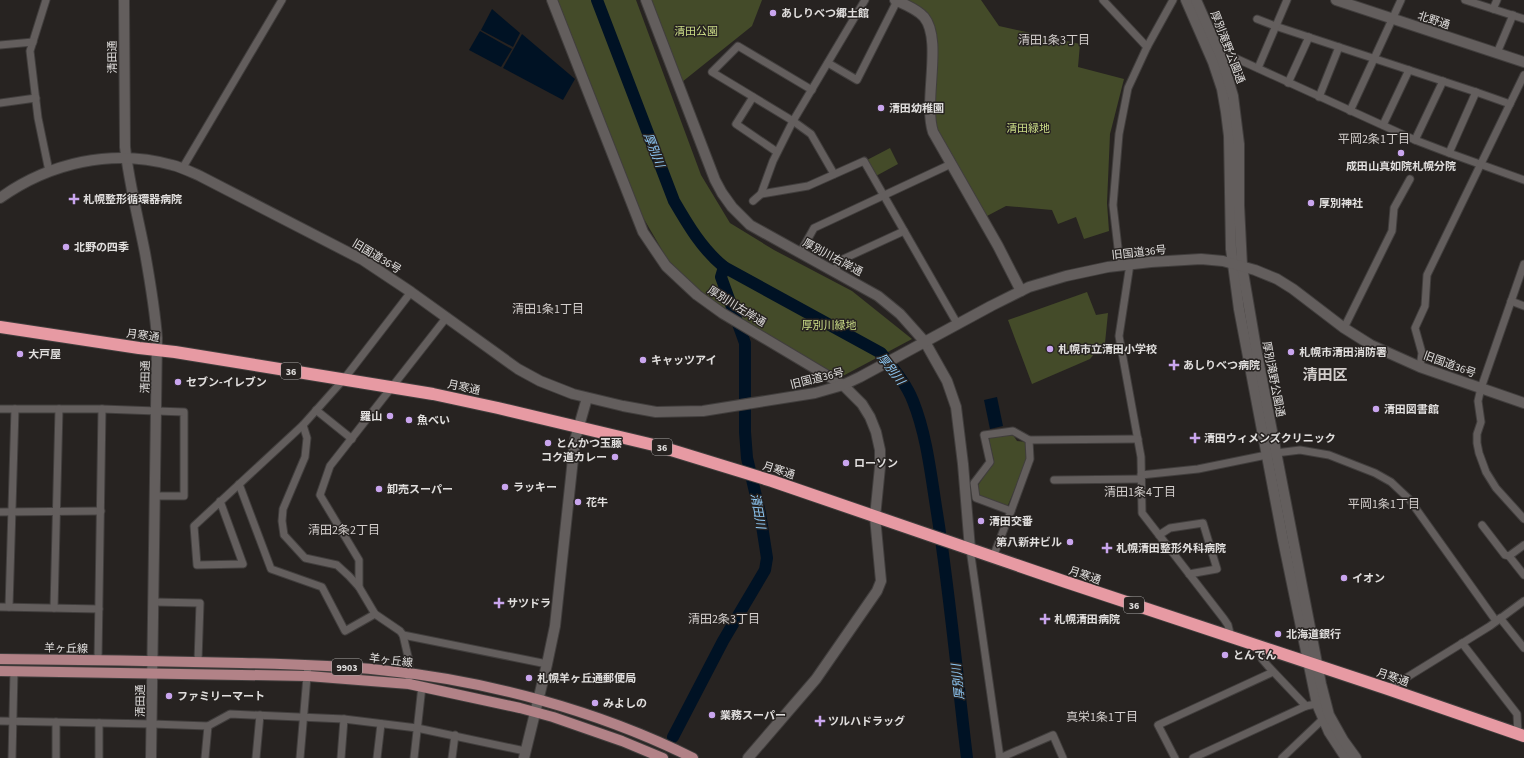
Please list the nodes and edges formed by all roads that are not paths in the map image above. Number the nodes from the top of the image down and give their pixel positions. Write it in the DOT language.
graph roads {
  1 [pos="46,0"];
  2 [pos="124,0"];
  3 [pos="282,0"];
  4 [pos="552,0"];
  5 [pos="646,0"];
  6 [pos="864,0"];
  7 [pos="1104,0"];
  8 [pos="1173,0"];
  9 [pos="1186,0"];
  10 [pos="1196,0"];
  11 [pos="1287,0"];
  12 [pos="1336,0"];
  13 [pos="1401,0"];
  14 [pos="1465,0"];
  15 [pos="1496,0"];
  16 [pos="896,1"];
  17 [pos="1492,9"];
  18 [pos="1513,15"];
  19 [pos="1257,19"];
  20 [pos="1392,19"];
  21 [pos="1524,19"];
  22 [pos="1275,26"];
  23 [pos="1309,37"];
  24 [pos="33,42"];
  25 [pos="0,45"];
  26 [pos="1147,47"];
  27 [pos="1339,47"];
  28 [pos="1497,53"];
  29 [pos="1374,59"];
  30 [pos="1218,61"];
  31 [pos="1524,62"];
  32 [pos="828,63"];
  33 [pos="1258,68"];
  34 [pos="1409,70"];
  35 [pos="1524,75"];
  36 [pos="1443,81"];
  37 [pos="1288,83"];
  38 [pos="812,90"];
  39 [pos="1476,92"];
  40 [pos="753,97"];
  41 [pos="1319,97"];
  42 [pos="36,98"];
  43 [pos="0,103"];
  44 [pos="1510,104"];
  45 [pos="1350,111"];
  46 [pos="793,121"];
  47 [pos="1383,125"];
  48 [pos="1415,140"];
  49 [pos="777,152"];
  50 [pos="1449,154"];
  51 [pos="126,158"];
  52 [pos="951,164"];
  53 [pos="1481,165"];
  54 [pos="182,169"];
  55 [pos="49,172"];
  56 [pos="834,174"];
  57 [pos="1410,179"];
  58 [pos="1524,180"];
  59 [pos="761,194"];
  60 [pos="884,196"];
  61 [pos="0,198"];
  62 [pos="753,201"];
  63 [pos="904,231"];
  64 [pos="800,253"];
  65 [pos="1524,264"];
  66 [pos="1125,265"];
  67 [pos="1237,265"];
  68 [pos="834,271"];
  69 [pos="1021,291"];
  70 [pos="411,292"];
  71 [pos="1511,302"];
  72 [pos="1524,306"];
  73 [pos="446,318"];
  74 [pos="958,325"];
  75 [pos="0,327"];
  76 [pos="1344,328"];
  77 [pos="925,342"];
  78 [pos="157,351"];
  79 [pos="1420,367"];
  80 [pos="344,379"];
  81 [pos="843,385"];
  82 [pos="393,387"];
  83 [pos="1480,388"];
  84 [pos="587,398"];
  85 [pos="1524,403"];
  86 [pos="0,409"];
  87 [pos="15,409"];
  88 [pos="59,409"];
  89 [pos="102,409"];
  90 [pos="316,410"];
  91 [pos="156,412"];
  92 [pos="303,425"];
  93 [pos="579,427"];
  94 [pos="1138,438"];
  95 [pos="352,439"];
  96 [pos="1029,440"];
  97 [pos="1272,454"];
  98 [pos="1141,477"];
  99 [pos="1054,480"];
  100 [pos="239,484"];
  101 [pos="155,496"];
  102 [pos="220,501"];
  103 [pos="100,511"];
  104 [pos="1011,511"];
  105 [pos="0,512"];
  106 [pos="12,512"];
  107 [pos="57,512"];
  108 [pos="875,517"];
  109 [pos="1524,519"];
  110 [pos="1482,525"];
  111 [pos="1160,535"];
  112 [pos="1524,545"];
  113 [pos="965,547"];
  114 [pos="1509,556"];
  115 [pos="993,557"];
  116 [pos="1189,574"];
  117 [pos="1524,575"];
  118 [pos="359,587"];
  119 [pos="1524,601"];
  120 [pos="154,602"];
  121 [pos="0,607"];
  122 [pos="9,607"];
  123 [pos="54,608"];
  124 [pos="99,609"];
  125 [pos="375,614"];
  126 [pos="1498,619"];
  127 [pos="403,635"];
  128 [pos="1231,637"];
  129 [pos="1462,643"];
  130 [pos="1259,646"];
  131 [pos="1524,648"];
  132 [pos="0,659"];
  133 [pos="98,660"];
  134 [pos="152,660"];
  135 [pos="198,661"];
  136 [pos="547,664"];
  137 [pos="1313,664"];
  138 [pos="308,665"];
  139 [pos="0,671"];
  140 [pos="14,671"];
  141 [pos="1273,672"];
  142 [pos="152,674"];
  143 [pos="308,676"];
  144 [pos="409,679"];
  145 [pos="422,686"];
  146 [pos="1388,689"];
  147 [pos="538,700"];
  148 [pos="1321,703"];
  149 [pos="1306,706"];
  150 [pos="535,712"];
  151 [pos="260,715"];
  152 [pos="304,717"];
  153 [pos="344,719"];
  154 [pos="1323,719"];
  155 [pos="0,721"];
  156 [pos="13,722"];
  157 [pos="56,722"];
  158 [pos="100,723"];
  159 [pos="152,724"];
  160 [pos="382,724"];
  161 [pos="208,726"];
  162 [pos="418,728"];
  163 [pos="455,735"];
  164 [pos="1521,735"];
  165 [pos="525,755"];
  166 [pos="12,758"];
  167 [pos="56,758"];
  168 [pos="99,758"];
  169 [pos="151,758"];
  170 [pos="205,758"];
  171 [pos="256,758"];
  172 [pos="300,758"];
  173 [pos="341,758"];
  174 [pos="377,758"];
  175 [pos="414,758"];
  176 [pos="452,758"];
  177 [pos="663,758"];
  178 [pos="693,758"];
  179 [pos="748,758"];
  180 [pos="1000,758"];
  181 [pos="1063,758"];
  182 [pos="1176,758"];
  183 [pos="1193,758"];
  184 [pos="1282,758"];
  185 [pos="1346,758"];
  186 [pos="1356,758"];
  1 -- 24 [label="street"];
  2 -- 51 [label="street, 清田通"];
  3 -- 54 [label="street"];
  4 -- 81 [label="street, 厚別川左岸通"];
  5 -- 64 [label="street, 厚別川右岸通"];
  6 -- 32 [label="street"];
  7 -- 26 [label="street"];
  8 -- 26 [label="street"];
  9 -- 30 [label="street, 厚別滝野公園通"];
  10 -- 30 [label="street, 厚別滝野公園通"];
  11 -- 22 [label="street"];
  12 -- 20 [label="street, 北野通"];
  13 -- 20 [label="street"];
  14 -- 17 [label="street"];
  15 -- 17 [label="street"];
  16 -- 32 [label="street"];
  16 -- 52 [label="street"];
  17 -- 18 [label="street"];
  18 -- 21 [label="street"];
  18 -- 28 [label="street"];
  19 -- 22 [label="street"];
  20 -- 28 [label="street, 北野通"];
  20 -- 29 [label="street"];
  22 -- 23 [label="street"];
  22 -- 33 [label="street"];
  23 -- 27 [label="street"];
  23 -- 37 [label="street"];
  24 -- 25 [label="street"];
  24 -- 42 [label="street"];
  26 -- 66 [label="street"];
  27 -- 29 [label="street"];
  27 -- 41 [label="street"];
  28 -- 31 [label="street, 北野通"];
  29 -- 34 [label="street"];
  29 -- 45 [label="street"];
  30 -- 33 [label="street"];
  30 -- 67 [label="street, 厚別滝野公園通"];
  32 -- 38 [label="street"];
  33 -- 37 [label="street"];
  34 -- 36 [label="street"];
  34 -- 47 [label="street"];
  35 -- 44 [label="street"];
  36 -- 39 [label="street"];
  36 -- 48 [label="street"];
  37 -- 41 [label="street"];
  38 -- 40 [label="street"];
  38 -- 46 [label="street"];
  39 -- 44 [label="street"];
  39 -- 50 [label="street"];
  40 -- 46 [label="street"];
  40 -- 49 [label="street"];
  41 -- 45 [label="street"];
  42 -- 43 [label="street"];
  42 -- 55 [label="street"];
  44 -- 53 [label="street"];
  45 -- 47 [label="street"];
  46 -- 49 [label="street"];
  46 -- 56 [label="street"];
  47 -- 48 [label="street"];
  48 -- 50 [label="street"];
  49 -- 59 [label="street"];
  50 -- 53 [label="street"];
  51 -- 54 [label="street, 旧国道36号"];
  51 -- 55 [label="street, 旧国道36号"];
  51 -- 78 [label="street, 清田通"];
  52 -- 60 [label="street"];
  52 -- 69 [label="street"];
  53 -- 58 [label="street"];
  53 -- 79 [label="street"];
  54 -- 70 [label="street, 旧国道36号"];
  55 -- 61 [label="street, 旧国道36号"];
  56 -- 59 [label="street"];
  56 -- 60 [label="street"];
  57 -- 76 [label="street"];
  59 -- 62 [label="street"];
  60 -- 63 [label="street"];
  60 -- 64 [label="street"];
  63 -- 68 [label="street"];
  63 -- 74 [label="street"];
  64 -- 68 [label="street, 厚別川右岸通"];
  65 -- 71 [label="street"];
  66 -- 67 [label="street, 旧国道36号"];
  66 -- 69 [label="street, 旧国道36号"];
  66 -- 94 [label="street"];
  67 -- 76 [label="street, 旧国道36号"];
  67 -- 97 [label="street, 厚別滝野公園通"];
  68 -- 77 [label="street, 厚別川右岸通"];
  69 -- 74 [label="street, 旧国道36号"];
  70 -- 73 [label="street, 旧国道36号"];
  70 -- 80 [label="street"];
  71 -- 72 [label="street"];
  71 -- 83 [label="street"];
  73 -- 82 [label="street"];
  73 -- 84 [label="street, 旧国道36号"];
  74 -- 77 [label="street, 旧国道36号"];
  75 -- 78 [label="highway, 月寒通 / 36"];
  76 -- 79 [label="street, 旧国道36号"];
  77 -- 81 [label="street, 旧国道36号"];
  77 -- 113 [label="street, 厚別川右岸通"];
  78 -- 80 [label="highway, 月寒通 / 36"];
  78 -- 91 [label="street, 清田通"];
  79 -- 83 [label="street, 旧国道36号"];
  80 -- 82 [label="highway, 月寒通 / 36"];
  80 -- 90 [label="street"];
  81 -- 84 [label="street, 旧国道36号"];
  81 -- 108 [label="street, 厚別川左岸通"];
  82 -- 93 [label="highway, 月寒通 / 36"];
  82 -- 95 [label="street"];
  83 -- 85 [label="street, 旧国道36号"];
  83 -- 109 [label="street"];
  84 -- 93 [label="street"];
  86 -- 87 [label="street"];
  87 -- 88 [label="street"];
  87 -- 106 [label="street"];
  88 -- 89 [label="street"];
  88 -- 107 [label="street"];
  89 -- 91 [label="street"];
  89 -- 103 [label="street"];
  90 -- 92 [label="street"];
  90 -- 95 [label="street"];
  91 -- 101 [label="street, 清田通"];
  91 -- 101 [label="street"];
  92 -- 100 [label="street"];
  92 -- 118 [label="street"];
  93 -- 108 [label="highway, 月寒通 / 36"];
  93 -- 136 [label="street"];
  94 -- 96 [label="street"];
  94 -- 98 [label="street"];
  95 -- 118 [label="street"];
  96 -- 104 [label="street"];
  96 -- 104 [label="street"];
  97 -- 98 [label="street"];
  97 -- 126 [label="street"];
  97 -- 137 [label="street, 厚別滝野公園通"];
  98 -- 99 [label="street"];
  98 -- 111 [label="street"];
  100 -- 102 [label="street"];
  100 -- 125 [label="street"];
  101 -- 120 [label="street, 清田通"];
  102 -- 102 [label="street"];
  103 -- 107 [label="street"];
  103 -- 124 [label="street"];
  104 -- 115 [label="street"];
  105 -- 106 [label="street"];
  106 -- 107 [label="street"];
  106 -- 122 [label="street"];
  107 -- 123 [label="street"];
  108 -- 113 [label="highway, 月寒通 / 36"];
  108 -- 179 [label="street, 厚別川左岸通"];
  110 -- 114 [label="street"];
  111 -- 116 [label="street"];
  111 -- 116 [label="street"];
  112 -- 114 [label="street"];
  113 -- 115 [label="highway, 月寒通 / 36"];
  113 -- 180 [label="street"];
  114 -- 117 [label="street"];
  115 -- 128 [label="highway, 月寒通 / 36"];
  116 -- 128 [label="street"];
  118 -- 125 [label="street"];
  119 -- 126 [label="street"];
  120 -- 134 [label="street, 清田通"];
  120 -- 135 [label="street"];
  121 -- 122 [label="street"];
  122 -- 123 [label="street"];
  123 -- 124 [label="street"];
  124 -- 133 [label="street"];
  125 -- 127 [label="street"];
  126 -- 129 [label="street"];
  126 -- 131 [label="street"];
  127 -- 136 [label="street"];
  127 -- 144 [label="street"];
  128 -- 130 [label="highway, 月寒通 / 36"];
  129 -- 146 [label="street"];
  129 -- 164 [label="street"];
  130 -- 137 [label="highway, 月寒通 / 36"];
  130 -- 141 [label="street"];
  132 -- 133 [label="main road, 羊ヶ丘線 / 9903"];
  133 -- 134 [label="main road, 羊ヶ丘線 / 9903"];
  134 -- 135 [label="main road, 羊ヶ丘線 / 9903"];
  134 -- 142 [label="street, 清田通"];
  135 -- 138 [label="main road, 羊ヶ丘線 / 9903"];
  136 -- 147 [label="street"];
  137 -- 146 [label="highway, 月寒通 / 36"];
  137 -- 148 [label="street, 厚別滝野公園通"];
  138 -- 143 [label="street"];
  138 -- 144 [label="main road, 羊ヶ丘線 / 9903"];
  139 -- 140 [label="main road, 羊ヶ丘線 / 9903"];
  140 -- 142 [label="main road, 羊ヶ丘線 / 9903"];
  140 -- 156 [label="street"];
  141 -- 149 [label="street"];
  141 -- 182 [label="street"];
  142 -- 143 [label="main road, 羊ヶ丘線 / 9903"];
  142 -- 159 [label="street, 清田通"];
  143 -- 144 [label="main road, 羊ヶ丘線 / 9903"];
  143 -- 152 [label="street"];
  144 -- 145 [label="main road, 羊ヶ丘線 / 9903"];
  144 -- 147 [label="main road, 羊ヶ丘線 / 9903"];
  145 -- 150 [label="main road, 羊ヶ丘線 / 9903"];
  145 -- 162 [label="street"];
  146 -- 164 [label="highway, 月寒通 / 36"];
  147 -- 150 [label="street"];
  147 -- 178 [label="main road, 羊ヶ丘線 / 9903"];
  148 -- 149 [label="street"];
  148 -- 154 [label="street, 厚別滝野公園通"];
  148 -- 186 [label="street, 厚別滝野公園通"];
  149 -- 183 [label="street"];
  150 -- 165 [label="street"];
  150 -- 177 [label="main road, 羊ヶ丘線 / 9903"];
  151 -- 152 [label="street"];
  151 -- 161 [label="street"];
  151 -- 171 [label="street"];
  152 -- 153 [label="street"];
  152 -- 172 [label="street"];
  153 -- 160 [label="street"];
  153 -- 173 [label="street"];
  154 -- 184 [label="street"];
  154 -- 185 [label="street, 厚別滝野公園通"];
  155 -- 156 [label="street"];
  156 -- 157 [label="street"];
  156 -- 166 [label="street"];
  157 -- 158 [label="street"];
  157 -- 167 [label="street"];
  158 -- 159 [label="street"];
  158 -- 168 [label="street"];
  159 -- 161 [label="street"];
  159 -- 169 [label="street, 清田通"];
  160 -- 162 [label="street"];
  160 -- 174 [label="street"];
  161 -- 170 [label="street"];
  162 -- 163 [label="street"];
  162 -- 175 [label="street"];
  163 -- 165 [label="street"];
  163 -- 176 [label="street"];
  180 -- 181 [label="street"];
}
